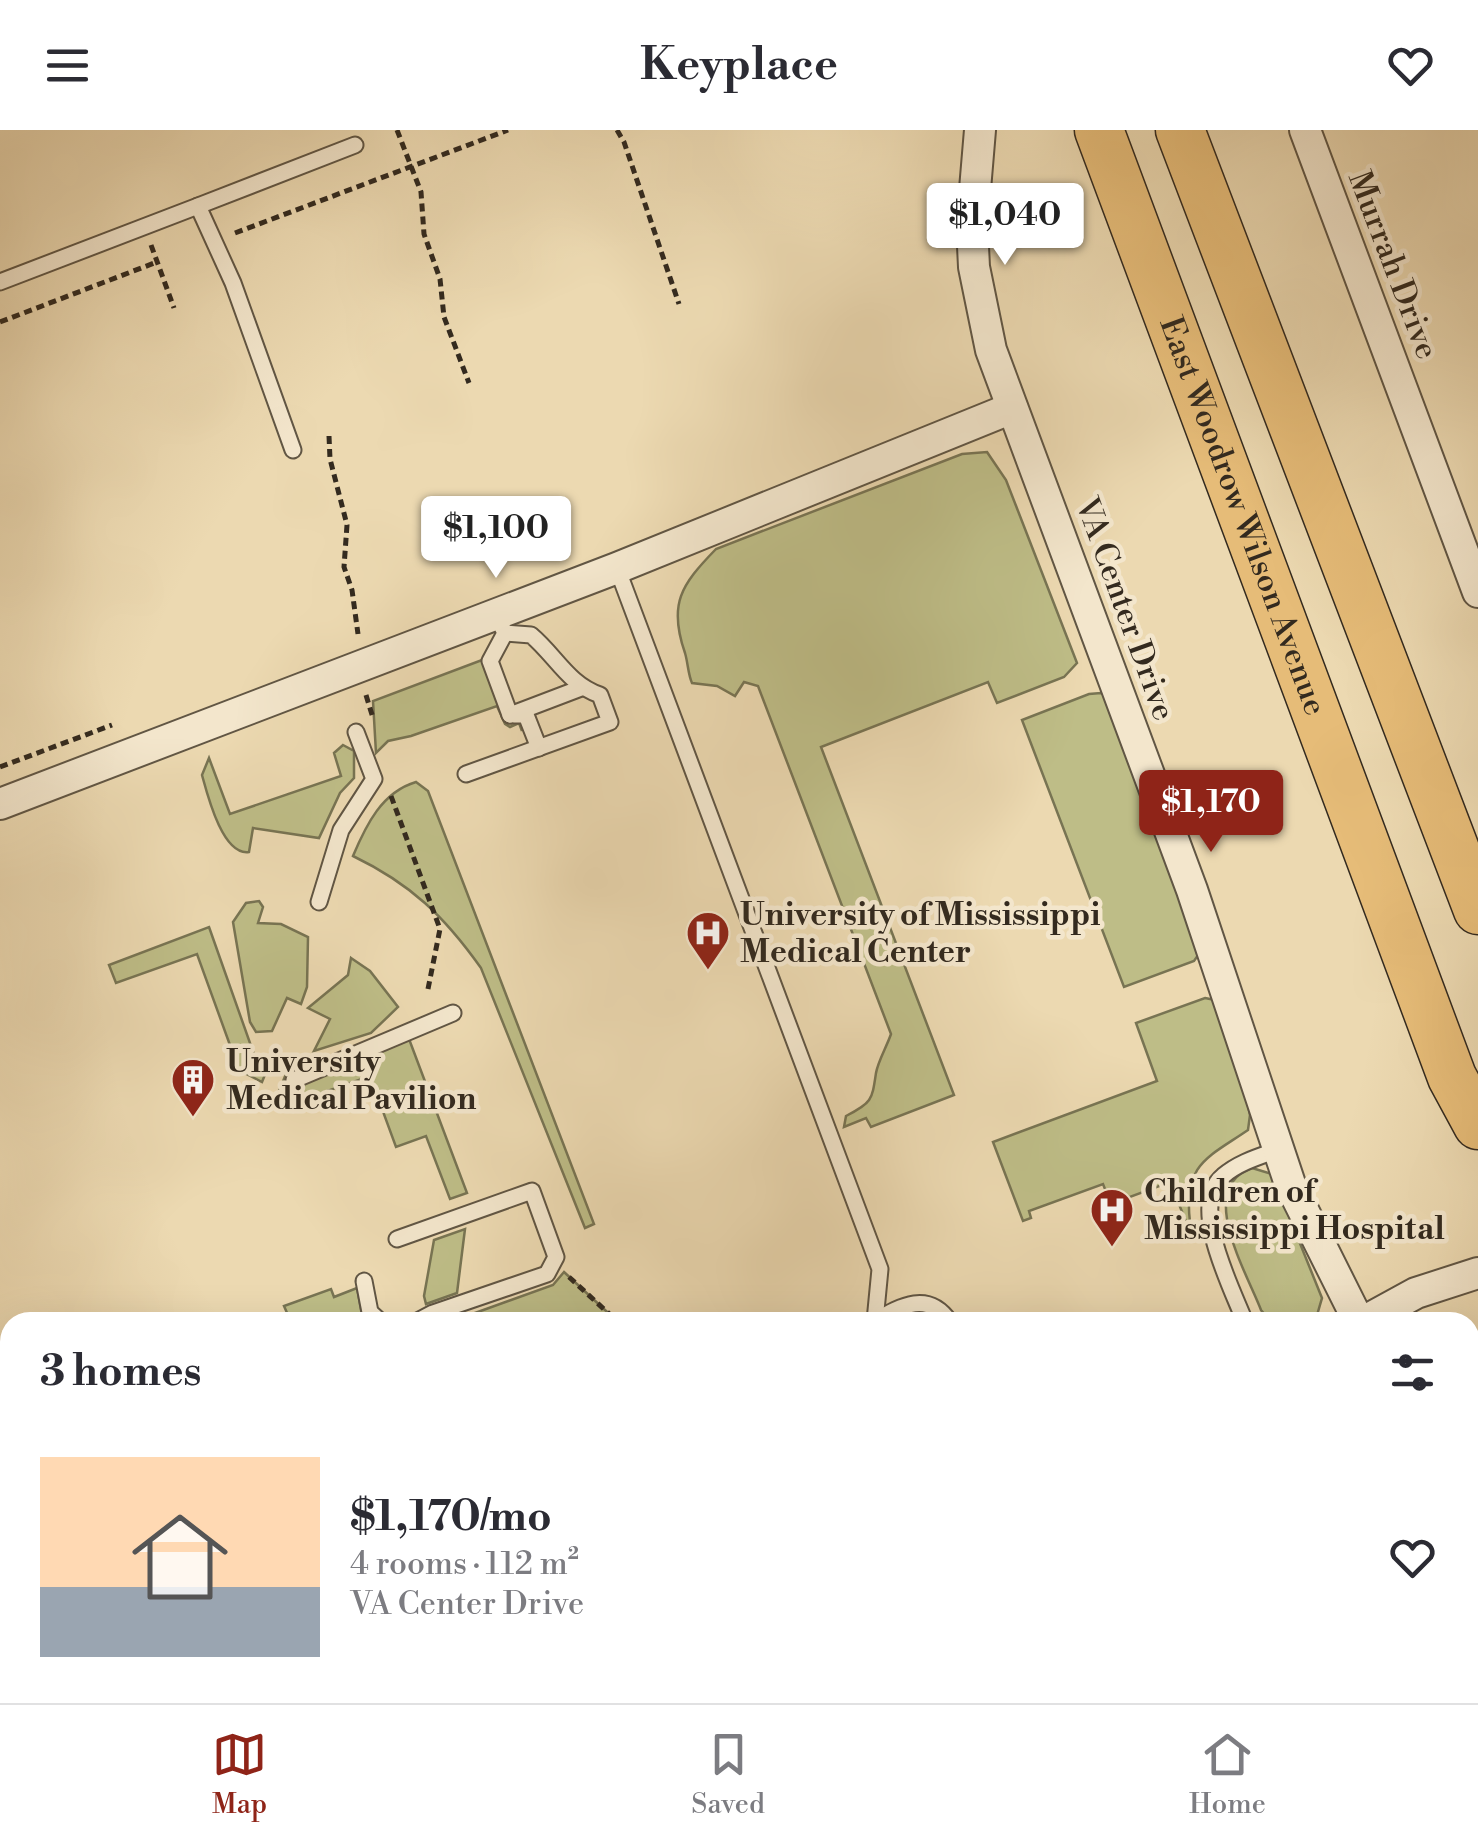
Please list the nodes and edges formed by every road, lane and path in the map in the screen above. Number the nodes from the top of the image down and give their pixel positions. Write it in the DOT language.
graph roads {
  1 [pos="397,130"];
  2 [pos="508,130"];
  3 [pos="617,130"];
  4 [pos="980,130"];
  5 [pos="1098,130"];
  6 [pos="1180,130"];
  7 [pos="1305,130"];
  8 [pos="355,146"];
  9 [pos="411,166"];
  10 [pos="198,206"];
  11 [pos="144,227"];
  12 [pos="215,240"];
  13 [pos="157,262"];
  14 [pos="0,282"];
  15 [pos="679,304"];
  16 [pos="174,308"];
  17 [pos="0,322"];
  18 [pos="469,384"];
  19 [pos="1012,408"];
  20 [pos="328,436"];
  21 [pos="293,450"];
  22 [pos="617,568"];
  23 [pos="1478,592"];
  24 [pos="501,623"];
  25 [pos="363,664"];
  26 [pos="581,688"];
  27 [pos="510,715"];
  28 [pos="376,724"];
  29 [pos="356,732"];
  30 [pos="539,748"];
  31 [pos="466,774"];
  32 [pos="386,782"];
  33 [pos="0,804"];
  34 [pos="319,902"];
  35 [pos="1478,910"];
  36 [pos="426,994"];
  37 [pos="453,1013"];
  38 [pos="294,1080"];
  39 [pos="1478,1125"];
  40 [pos="1280,1149"];
  41 [pos="397,1239"];
  42 [pos="556,1257"];
  43 [pos="1478,1273"];
  44 [pos="364,1281"];
  45 [pos="370,1312"];
  46 [pos="436,1312"];
  47 [pos="607,1312"];
  48 [pos="875,1312"];
  49 [pos="891,1312"];
  50 [pos="939,1312"];
  51 [pos="1242,1312"];
  52 [pos="1356,1312"];
  53 [pos="1380,1312"];
  1 -- 9 [label="path"];
  2 -- 9 [label="path"];
  3 -- 15 [label="path"];
  4 -- 19 [label="street, VA Center Drive"];
  5 -- 39 [label="main road, East Woodrow Wilson Avenue"];
  6 -- 35 [label="main road"];
  7 -- 23 [label="street, Murrah Drive"];
  8 -- 10 [label="lane"];
  9 -- 12 [label="path"];
  9 -- 18 [label="path"];
  10 -- 11 [label="lane"];
  10 -- 12 [label="lane"];
  11 -- 13 [label="path"];
  11 -- 14 [label="lane"];
  12 -- 21 [label="lane"];
  13 -- 16 [label="path"];
  13 -- 17 [label="path"];
  19 -- 22 [label="street"];
  19 -- 40 [label="street, VA Center Drive"];
  20 -- 25 [label="path"];
  22 -- 24 [label="street"];
  22 -- 48 [label="lane"];
  24 -- 25 [label="street"];
  24 -- 26 [label="lane"];
  24 -- 27 [label="lane"];
  25 -- 28 [label="path"];
  25 -- 33 [label="street"];
  26 -- 27 [label="lane"];
  26 -- 30 [label="lane"];
  27 -- 30 [label="lane"];
  29 -- 34 [label="lane"];
  30 -- 31 [label="lane"];
  32 -- 36 [label="path"];
  37 -- 38 [label="lane"];
  40 -- 51 [label="lane"];
  40 -- 52 [label="street, VA Center Drive"];
  41 -- 42 [label="lane"];
  42 -- 46 [label="lane"];
  42 -- 47 [label="path"];
  43 -- 53 [label="street"];
  44 -- 45 [label="lane"];
  49 -- 50 [label="lane"];
}
